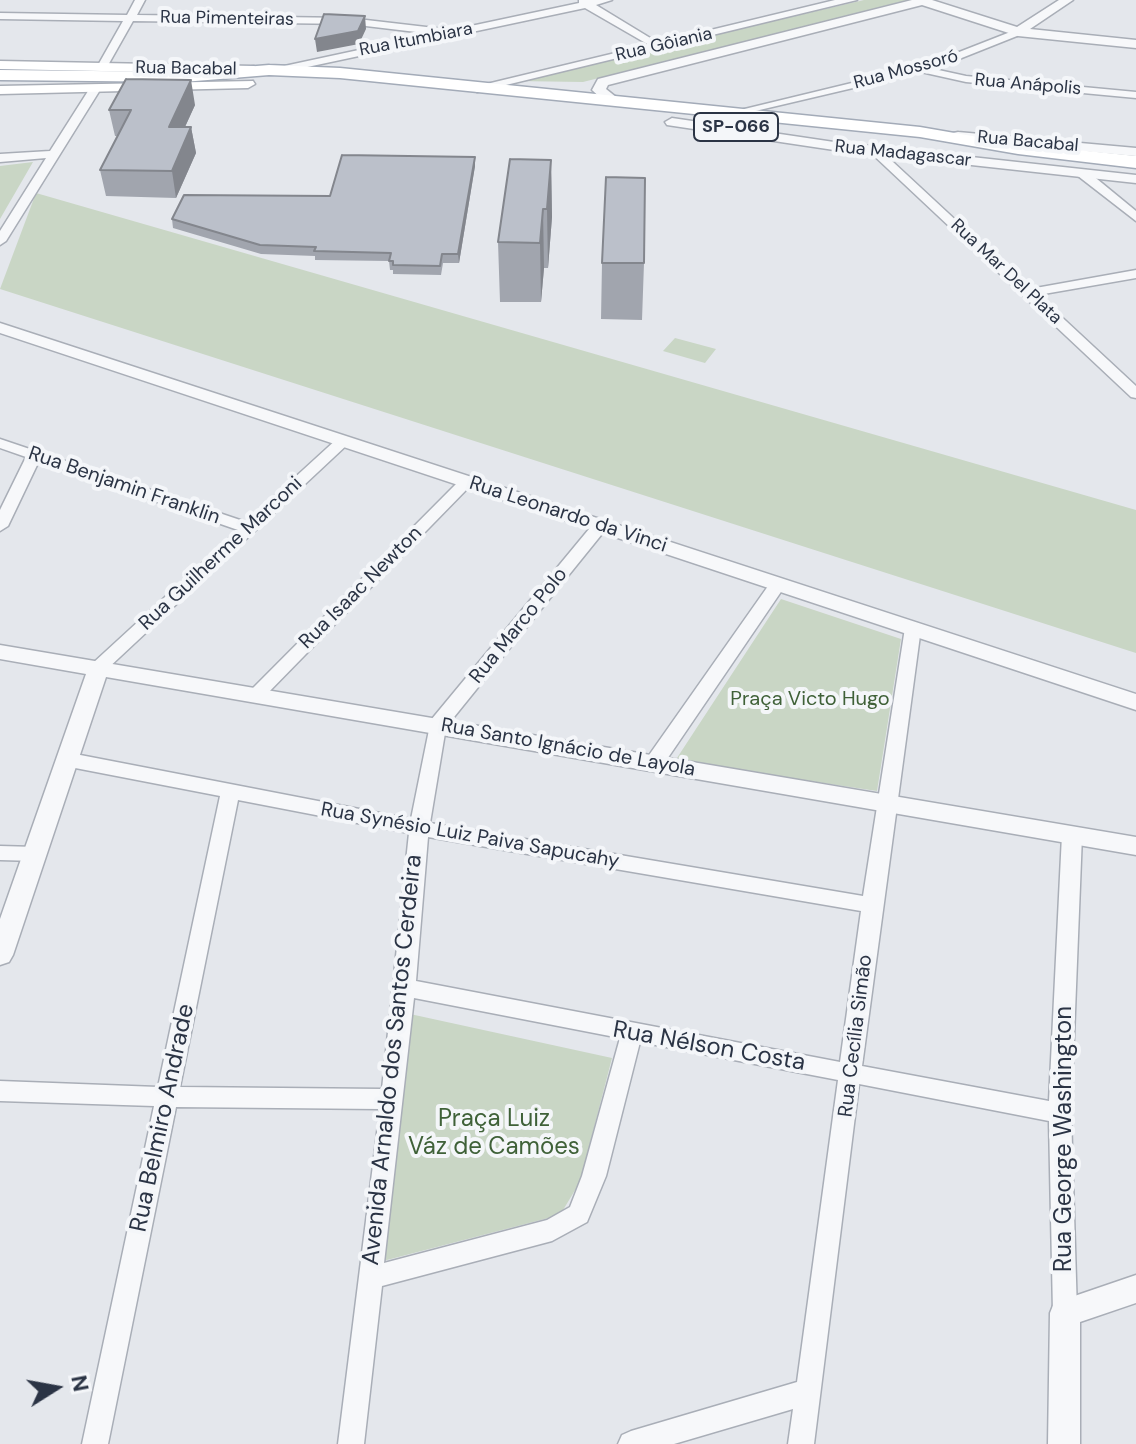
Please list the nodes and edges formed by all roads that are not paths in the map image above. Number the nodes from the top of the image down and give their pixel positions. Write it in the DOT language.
graph roads {
  1 [pos="140,0"];
  2 [pos="573,0"];
  3 [pos="607,0"];
  4 [pos="851,0"];
  5 [pos="923,0"];
  6 [pos="1067,0"];
  7 [pos="589,4"];
  8 [pos="552,6"];
  9 [pos="0,16"];
  10 [pos="129,18"];
  11 [pos="1018,32"];
  12 [pos="452,33"];
  13 [pos="1136,44"];
  14 [pos="660,47"];
  15 [pos="353,53"];
  16 [pos="632,53"];
  17 [pos="0,65"];
  18 [pos="102,67"];
  19 [pos="921,69"];
  20 [pos="274,70"];
  21 [pos="654,70"];
  22 [pos="0,78"];
  23 [pos="338,82"];
  24 [pos="248,84"];
  25 [pos="477,88"];
  26 [pos="0,90"];
  27 [pos="94,90"];
  28 [pos="1136,95"];
  29 [pos="611,100"];
  30 [pos="734,113"];
  31 [pos="672,122"];
  32 [pos="788,125"];
  33 [pos="920,132"];
  34 [pos="875,151"];
  35 [pos="1136,152"];
  36 [pos="53,154"];
  37 [pos="0,158"];
  38 [pos="1136,165"];
  39 [pos="1082,173"];
  40 [pos="1136,179"];
  41 [pos="1136,217"];
  42 [pos="0,241"];
  43 [pos="1136,274"];
  44 [pos="1028,293"];
  45 [pos="0,328"];
  46 [pos="1136,394"];
  47 [pos="343,441"];
  48 [pos="0,443"];
  49 [pos="34,456"];
  50 [pos="466,482"];
  51 [pos="0,526"];
  52 [pos="600,526"];
  53 [pos="248,528"];
  54 [pos="779,583"];
  55 [pos="913,628"];
  56 [pos="0,652"];
  57 [pos="99,667"];
  58 [pos="257,694"];
  59 [pos="1136,702"];
  60 [pos="437,725"];
  61 [pos="70,760"];
  62 [pos="654,763"];
  63 [pos="230,792"];
  64 [pos="887,802"];
  65 [pos="419,828"];
  66 [pos="1072,835"];
  67 [pos="1136,846"];
  68 [pos="0,853"];
  69 [pos="36,854"];
  70 [pos="872,905"];
  71 [pos="0,955"];
  72 [pos="405,988"];
  73 [pos="632,1033"];
  74 [pos="852,1073"];
  75 [pos="0,1091"];
  76 [pos="168,1097"];
  77 [pos="390,1099"];
  78 [pos="1060,1113"];
  79 [pos="369,1278"];
  80 [pos="1136,1289"];
  81 [pos="1065,1313"];
  82 [pos="806,1392"];
  83 [pos="95,1444"];
  84 [pos="351,1444"];
  85 [pos="631,1444"];
  86 [pos="801,1444"];
  87 [pos="1064,1444"];
  1 -- 10 [label="street"];
  2 -- 7 [label="street"];
  3 -- 7 [label="street"];
  4 -- 14 [label="street, Rua Gôiania"];
  5 -- 11 [label="street"];
  5 -- 21 [label="street, Rua Gôiania"];
  6 -- 11 [label="street, Rua Mossoró"];
  7 -- 8 [label="street, Rua Itumbiara"];
  7 -- 14 [label="street"];
  8 -- 12 [label="street, Rua Itumbiara"];
  9 -- 10 [label="street, Rua Pimenteiras"];
  10 -- 12 [label="street, Rua Pimenteiras"];
  10 -- 18 [label="street"];
  11 -- 13 [label="street"];
  11 -- 19 [label="street, Rua Mossoró"];
  12 -- 15 [label="street, Rua Itumbiara"];
  14 -- 16 [label="street, Rua Gôiania"];
  15 -- 20 [label="street, Rua Itumbiara"];
  15 -- 23 [label="main road"];
  16 -- 21 [label="street"];
  16 -- 25 [label="street, Rua Gôiania"];
  17 -- 18 [label="main road, Rua Bacabal"];
  18 -- 20 [label="main road, Rua Bacabal"];
  19 -- 28 [label="street, Rua Anápolis"];
  19 -- 30 [label="street, Rua Mossoró"];
  20 -- 22 [label="main road, SP-066"];
  20 -- 23 [label="main road, SP-066"];
  21 -- 29 [label="street, Rua Gôiania"];
  22 -- 24 [label="main road, SP-066"];
  23 -- 24 [label="main road, SP-066"];
  23 -- 25 [label="main road, SP-066"];
  23 -- 31 [label="main road, SP-066"];
  24 -- 27 [label="main road"];
  25 -- 29 [label="main road, SP-066"];
  26 -- 27 [label="main road"];
  27 -- 36 [label="street"];
  29 -- 30 [label="main road, SP-066"];
  30 -- 32 [label="main road, SP-066"];
  31 -- 32 [label="main road, SP-066"];
  31 -- 34 [label="street, Rua Madagascar"];
  32 -- 33 [label="main road, SP-066"];
  32 -- 38 [label="main road, SP-066"];
  33 -- 35 [label="street, Rua Bacabal"];
  33 -- 38 [label="main road, SP-066"];
  34 -- 39 [label="street, Rua Madagascar"];
  34 -- 44 [label="street, Rua Mar Del Plata"];
  36 -- 37 [label="street"];
  36 -- 42 [label="street"];
  39 -- 40 [label="street, Rua Madagascar"];
  39 -- 41 [label="street"];
  43 -- 44 [label="street"];
  44 -- 46 [label="street, Rua Mar Del Plata"];
  45 -- 47 [label="street, Rua Leonardo da Vinci"];
  47 -- 50 [label="street, Rua Leonardo da Vinci"];
  47 -- 53 [label="street, Rua Guilherme Marconi"];
  48 -- 49 [label="street, Rua Benjamin Franklin"];
  49 -- 51 [label="street"];
  49 -- 53 [label="street, Rua Benjamin Franklin"];
  50 -- 52 [label="street, Rua Leonardo da Vinci"];
  50 -- 58 [label="street, Rua Isaac Newton"];
  52 -- 54 [label="street, Rua Leonardo da Vinci"];
  52 -- 60 [label="street, Rua Marco Polo"];
  53 -- 57 [label="street, Rua Guilherme Marconi"];
  54 -- 55 [label="street, Rua Leonardo da Vinci"];
  54 -- 62 [label="street"];
  55 -- 59 [label="street, Rua Leonardo da Vinci"];
  55 -- 64 [label="street, Rua Cecília Simão"];
  56 -- 57 [label="street, Rua Santo Ignácio de Layola"];
  57 -- 58 [label="street, Rua Santo Ignácio de Layola"];
  57 -- 61 [label="street"];
  58 -- 60 [label="street, Rua Santo Ignácio de Layola"];
  60 -- 62 [label="street, Rua Santo Ignácio de Layola"];
  60 -- 65 [label="street, Avenida Arnaldo dos Santos Cerdeira"];
  61 -- 63 [label="street, Rua Synésio Luiz Paiva Sapucahy"];
  61 -- 69 [label="street"];
  62 -- 64 [label="street, Rua Santo Ignácio de Layola"];
  63 -- 65 [label="street, Rua Synésio Luiz Paiva Sapucahy"];
  63 -- 76 [label="street, Rua Belmiro Andrade"];
  64 -- 66 [label="street, Rua Santo Ignácio de Layola"];
  64 -- 70 [label="street, Rua Cecília Simão"];
  65 -- 70 [label="street, Rua Synésio Luiz Paiva Sapucahy"];
  65 -- 72 [label="street, Avenida Arnaldo dos Santos Cerdeira"];
  66 -- 67 [label="street, Rua Santo Ignácio de Layola"];
  66 -- 78 [label="street, Rua George Washington"];
  68 -- 69 [label="street"];
  69 -- 71 [label="street"];
  70 -- 74 [label="street, Rua Cecília Simão"];
  72 -- 73 [label="street, Rua Nélson Costa"];
  72 -- 77 [label="street, Avenida Arnaldo dos Santos Cerdeira"];
  73 -- 74 [label="street, Rua Nélson Costa"];
  73 -- 79 [label="street"];
  74 -- 78 [label="street, Rua Nélson Costa"];
  74 -- 82 [label="street, Rua Cecília Simão"];
  75 -- 76 [label="street"];
  76 -- 77 [label="street"];
  76 -- 83 [label="street, Rua Belmiro Andrade"];
  77 -- 79 [label="street, Avenida Arnaldo dos Santos Cerdeira"];
  78 -- 81 [label="street, Rua George Washington"];
  79 -- 84 [label="street, Avenida Arnaldo dos Santos Cerdeira"];
  80 -- 81 [label="street"];
  81 -- 87 [label="street, Rua George Washington"];
  82 -- 85 [label="street"];
  82 -- 86 [label="street, Rua Cecília Simão"];
}
